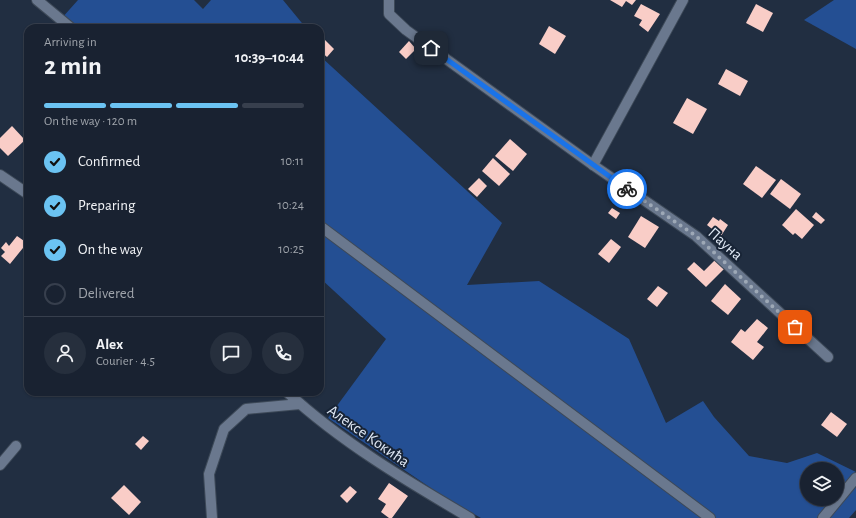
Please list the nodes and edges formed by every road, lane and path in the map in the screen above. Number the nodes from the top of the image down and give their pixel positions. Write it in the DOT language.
graph roads {
  1 [pos="37,0"];
  2 [pos="389,0"];
  3 [pos="682,0"];
  4 [pos="66,24"];
  5 [pos="593,166"];
  6 [pos="0,175"];
  7 [pos="24,191"];
  8 [pos="324,229"];
  9 [pos="828,357"];
  10 [pos="291,396"];
  11 [pos="300,404"];
  12 [pos="16,446"];
  13 [pos="0,465"];
  14 [pos="856,478"];
  15 [pos="212,518"];
  16 [pos="470,518"];
  17 [pos="710,518"];
  18 [pos="823,518"];
  1 -- 4 [label="street"];
  2 -- 5 [label="street, Пауна"];
  3 -- 5 [label="street"];
  5 -- 9 [label="street, Пауна"];
  6 -- 7 [label="street"];
  8 -- 17 [label="street"];
  10 -- 11 [label="street, Алексе Кокића"];
  11 -- 15 [label="street"];
  11 -- 16 [label="street, Алексе Кокића"];
  12 -- 13 [label="street"];
  14 -- 18 [label="street"];
}
